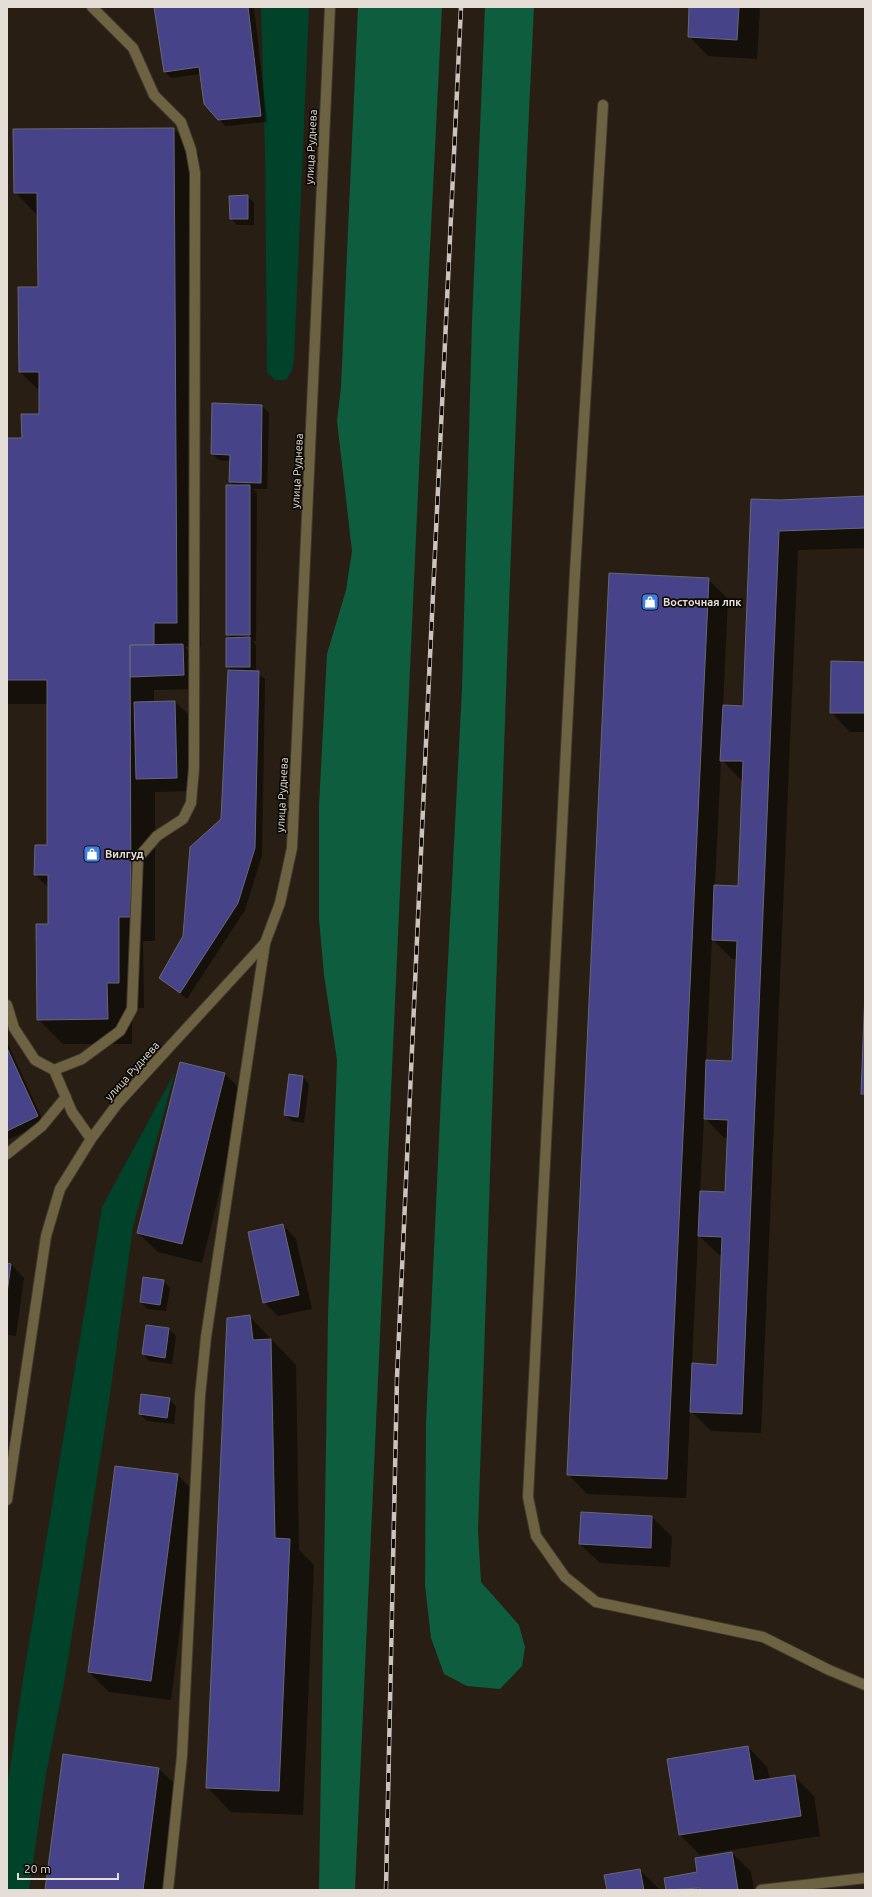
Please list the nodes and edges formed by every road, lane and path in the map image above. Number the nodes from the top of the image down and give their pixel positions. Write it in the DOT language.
graph roads {
  1 [pos="92,7"];
  2 [pos="330,7"];
  3 [pos="603,105"];
  4 [pos="265,943"];
  5 [pos="7,1005"];
  6 [pos="54,1070"];
  7 [pos="66,1097"];
  8 [pos="91,1139"];
  9 [pos="7,1154"];
  10 [pos="7,1500"];
  11 [pos="865,1686"];
  12 [pos="865,1878"];
  13 [pos="837,1886"];
  14 [pos="168,1890"];
  15 [pos="761,1890"];
  1 -- 6 [label="street"];
  2 -- 4 [label="street, улица Руднева"];
  3 -- 11 [label="street"];
  4 -- 8 [label="street, улица Руднева"];
  4 -- 14 [label="street"];
  5 -- 6 [label="street"];
  6 -- 7 [label="street"];
  7 -- 8 [label="street"];
  7 -- 9 [label="street"];
  8 -- 10 [label="street, улица Руднева"];
  12 -- 13 [label="street"];
  13 -- 15 [label="street"];
}
